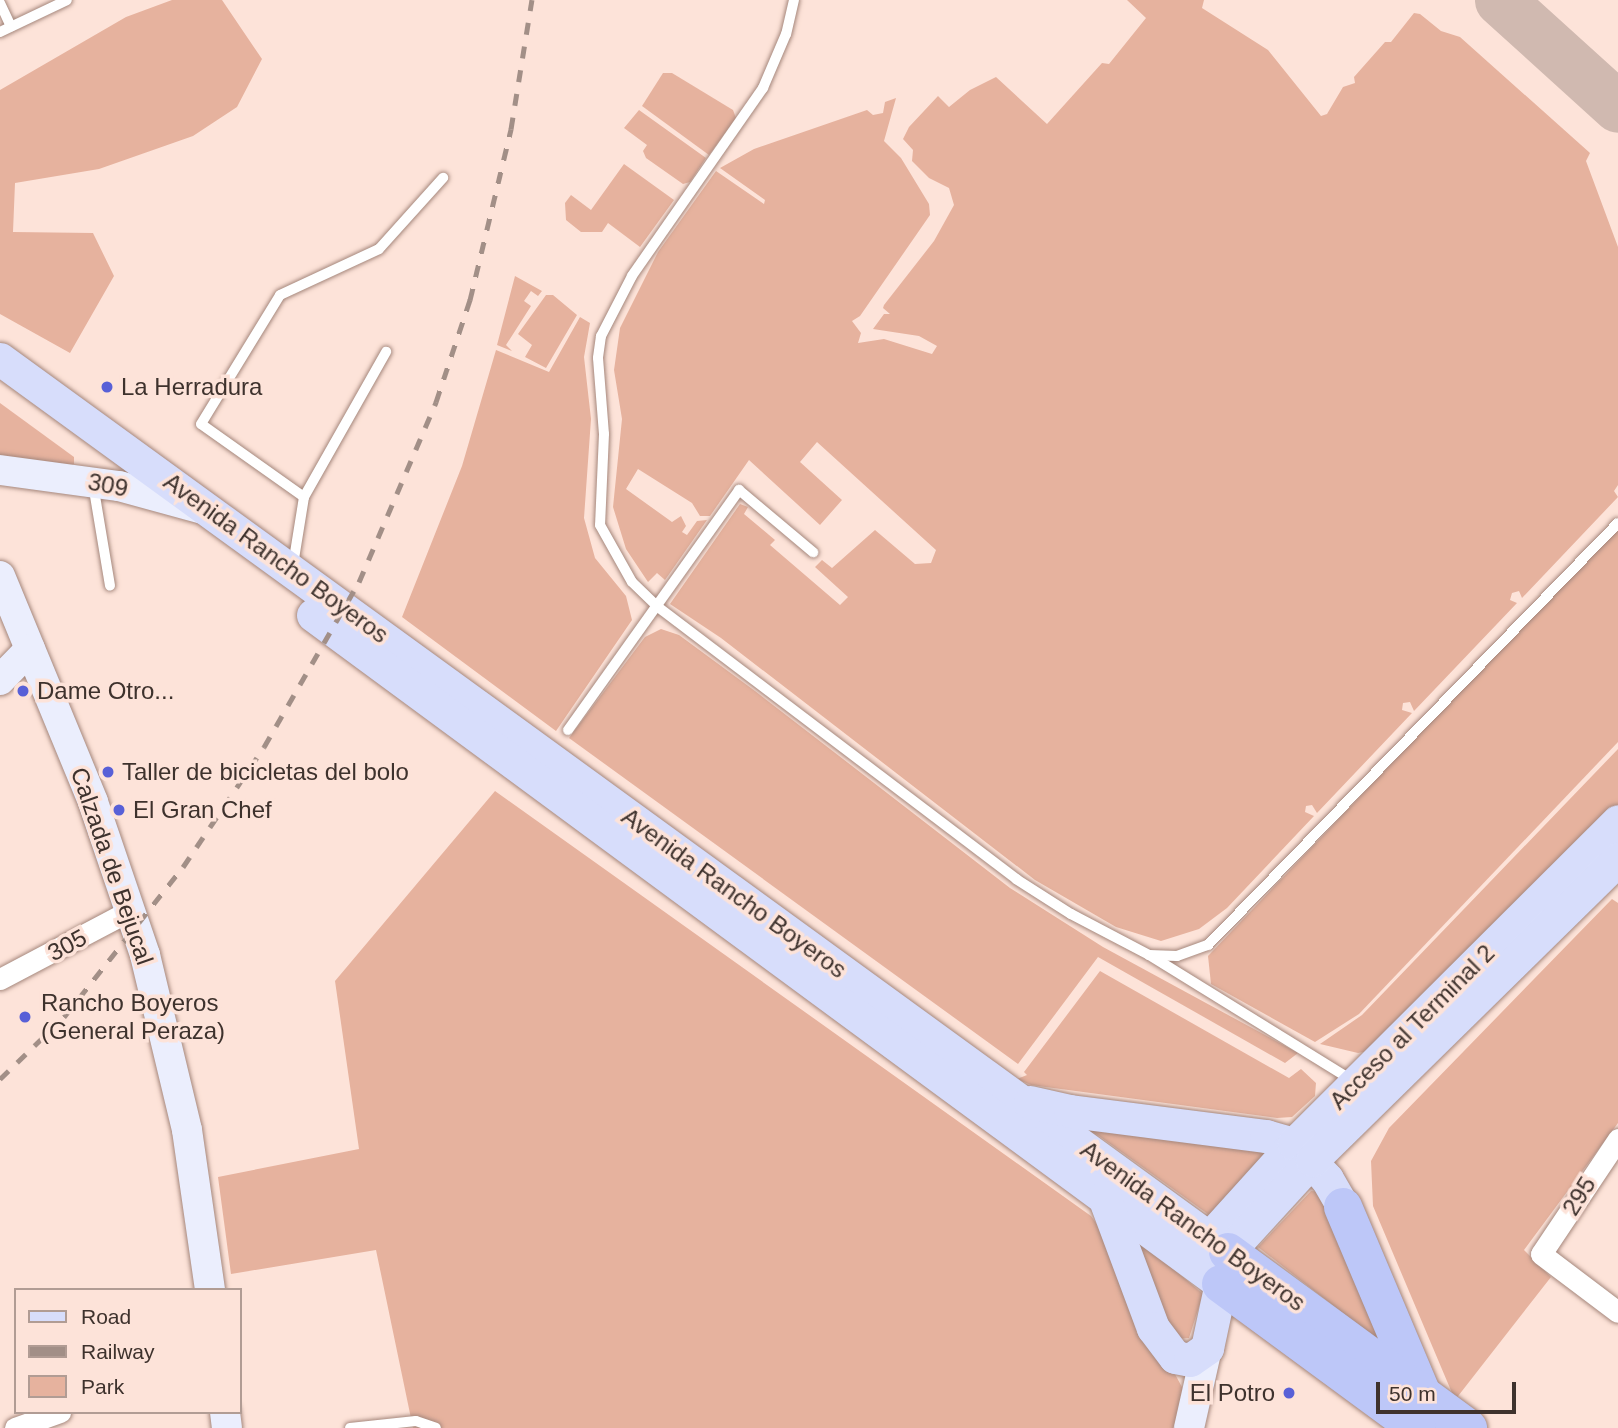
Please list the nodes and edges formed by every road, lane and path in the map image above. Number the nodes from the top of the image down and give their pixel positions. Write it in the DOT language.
graph roads {
  1 [pos="67,0"];
  2 [pos="794,0"];
  3 [pos="0,3"];
  4 [pos="11,27"];
  5 [pos="0,32"];
  6 [pos="443,178"];
  7 [pos="386,352"];
  8 [pos="0,359"];
  9 [pos="0,383"];
  10 [pos="0,470"];
  11 [pos="92,481"];
  12 [pos="157,497"];
  13 [pos="304,497"];
  14 [pos="214,512"];
  15 [pos="1618,523"];
  16 [pos="813,552"];
  17 [pos="292,570"];
  18 [pos="0,576"];
  19 [pos="110,586"];
  20 [pos="658,607"];
  21 [pos="30,649"];
  22 [pos="0,680"];
  23 [pos="568,730"];
  24 [pos="1618,821"];
  25 [pos="1606,870"];
  26 [pos="129,911"];
  27 [pos="1149,955"];
  28 [pos="1,981"];
  29 [pos="1355,1082"];
  30 [pos="1008,1094"];
  31 [pos="1346,1128"];
  32 [pos="1618,1139"];
  33 [pos="1303,1152"];
  34 [pos="1609,1167"];
  35 [pos="1102,1194"];
  36 [pos="1343,1207"];
  37 [pos="1220,1258"];
  38 [pos="210,1288"];
  39 [pos="1618,1312"];
  40 [pos="1194,1354"];
  41 [pos="1419,1411"];
  42 [pos="54,1414"];
  43 [pos="1192,1414"];
  44 [pos="15,1428"];
  45 [pos="350,1428"];
  46 [pos="436,1428"];
  47 [pos="1468,1428"];
  1 -- 4 [label="lane"];
  2 -- 20 [label="lane"];
  3 -- 4 [label="lane"];
  4 -- 5 [label="lane"];
  6 -- 13 [label="lane"];
  7 -- 13 [label="lane"];
  8 -- 14 [label="main road, Avenida Rancho Boyeros"];
  9 -- 12 [label="main road, Avenida Rancho Boyeros"];
  10 -- 11 [label="main road, 309"];
  11 -- 12 [label="main road, 309"];
  11 -- 19 [label="lane"];
  12 -- 14 [label="main road, 309"];
  12 -- 35 [label="main road, Avenida Rancho Boyeros"];
  13 -- 17 [label="lane"];
  14 -- 17 [label="main road, Avenida Rancho Boyeros"];
  15 -- 27 [label="lane"];
  16 -- 20 [label="lane"];
  17 -- 30 [label="main road, Avenida Rancho Boyeros"];
  18 -- 21 [label="main road, Calzada de Bejucal"];
  20 -- 23 [label="lane"];
  20 -- 27 [label="lane"];
  21 -- 22 [label="main road"];
  21 -- 26 [label="main road, Calzada de Bejucal"];
  24 -- 25 [label="main road, Acceso al Terminal 2"];
  25 -- 29 [label="main road, Acceso al Terminal 2"];
  25 -- 31 [label="main road, Acceso al Terminal 2"];
  26 -- 28 [label="street, 305"];
  26 -- 38 [label="main road, Calzada de Bejucal"];
  27 -- 29 [label="lane"];
  29 -- 33 [label="main road, Acceso al Terminal 2"];
  30 -- 33 [label="main road"];
  30 -- 37 [label="main road, Avenida Rancho Boyeros"];
  31 -- 33 [label="main road, Acceso al Terminal 2"];
  31 -- 36 [label="main road"];
  32 -- 34 [label="street, 295"];
  33 -- 36 [label="main road"];
  33 -- 37 [label="main road, Acceso al Terminal 2"];
  34 -- 39 [label="street, 295"];
  35 -- 37 [label="main road, Avenida Rancho Boyeros"];
  35 -- 40 [label="main road"];
  36 -- 41 [label="highway"];
  37 -- 40 [label="main road"];
  37 -- 41 [label="highway, Avenida Rancho Boyeros"];
  40 -- 43 [label="main road"];
  41 -- 47 [label="highway, Avenida Rancho Boyeros"];
  42 -- 44 [label="street"];
  45 -- 46 [label="lane"];
}
